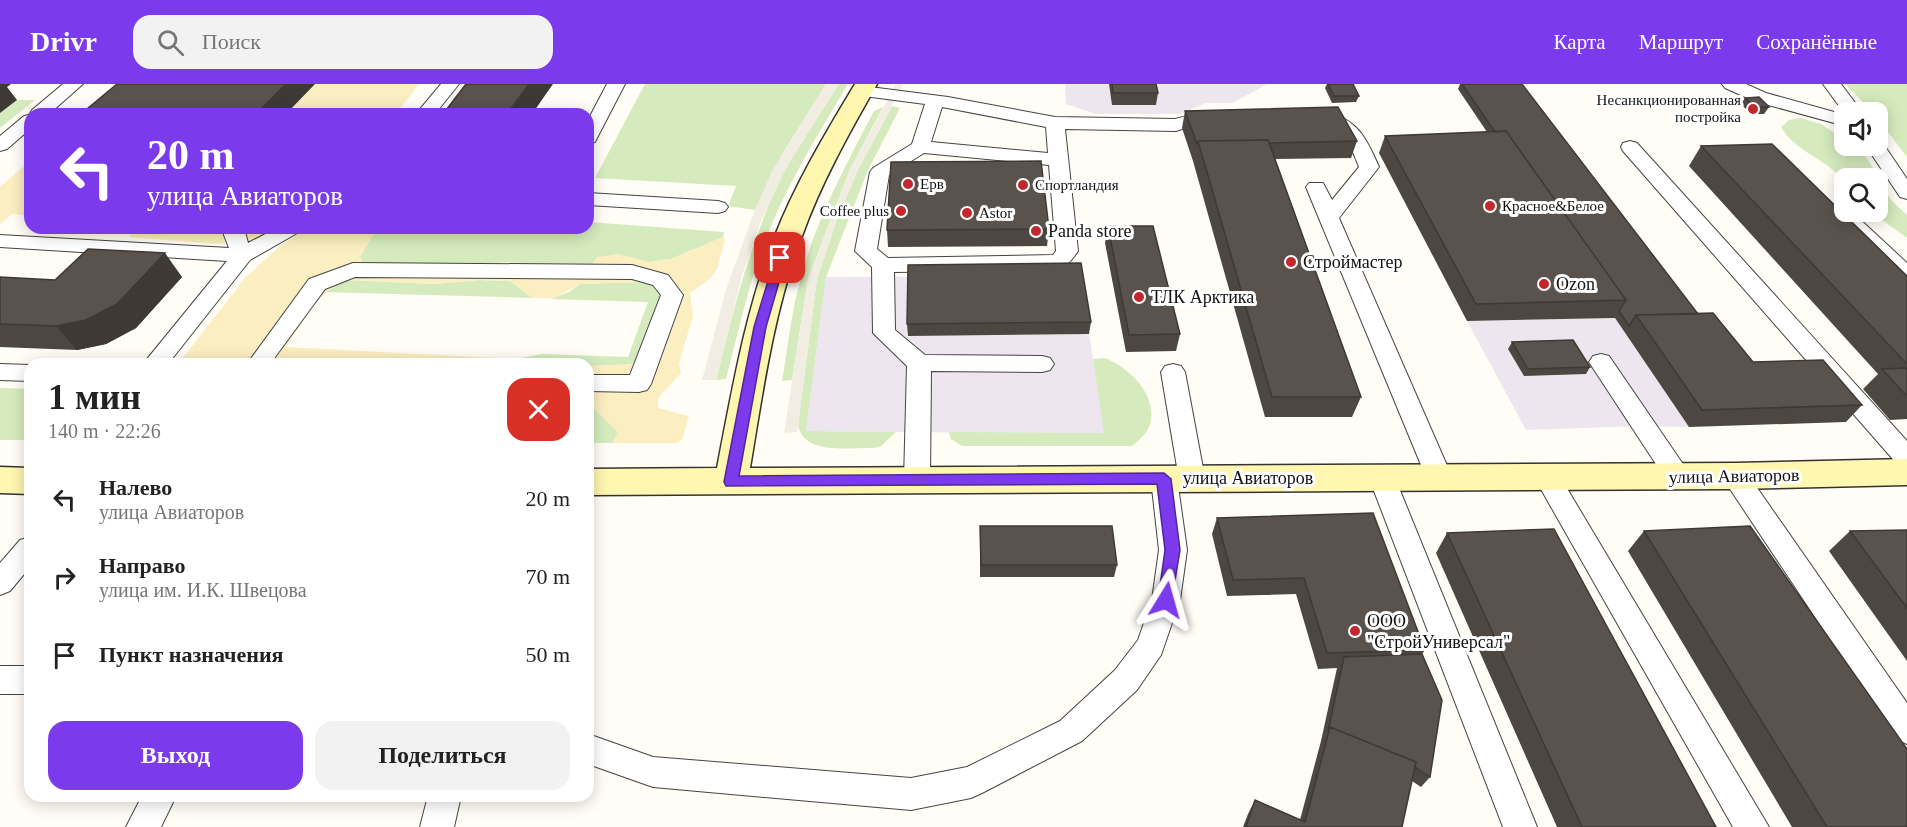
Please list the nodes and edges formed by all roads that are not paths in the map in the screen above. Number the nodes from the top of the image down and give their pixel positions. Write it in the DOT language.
graph roads {
  1 [pos="75,84"];
  2 [pos="450,84"];
  3 [pos="616,84"];
  4 [pos="1731,84"];
  5 [pos="1832,84"];
  6 [pos="864,88"];
  7 [pos="939,92"];
  8 [pos="1846,102"];
  9 [pos="45,108"];
  10 [pos="430,108"];
  11 [pos="1309,116"];
  12 [pos="1240,118"];
  13 [pos="1834,118"];
  14 [pos="1055,123"];
  15 [pos="24,125"];
  16 [pos="594,126"];
  17 [pos="0,145"];
  18 [pos="920,147"];
  19 [pos="1629,147"];
  20 [pos="1882,156"];
  21 [pos="1058,160"];
  22 [pos="1316,187"];
  23 [pos="1907,193"];
  24 [pos="594,199"];
  25 [pos="1832,203"];
  26 [pos="718,207"];
  27 [pos="1329,217"];
  28 [pos="234,234"];
  29 [pos="281,234"];
  30 [pos="0,241"];
  31 [pos="243,255"];
  32 [pos="883,265"];
  33 [pos="1907,276"];
  34 [pos="160,358"];
  35 [pos="262,358"];
  36 [pos="1601,362"];
  37 [pos="919,363"];
  38 [pos="1042,364"];
  39 [pos="0,372"];
  40 [pos="1173,372"];
  41 [pos="24,373"];
  42 [pos="594,383"];
  43 [pos="1907,458"];
  44 [pos="1907,472"];
  45 [pos="1735,476"];
  46 [pos="1438,477"];
  47 [pos="1547,477"];
  48 [pos="1678,477"];
  49 [pos="1382,478"];
  50 [pos="1178,479"];
  51 [pos="0,480"];
  52 [pos="917,480"];
  53 [pos="24,481"];
  54 [pos="594,482"];
  55 [pos="731,482"];
  56 [pos="24,555"];
  57 [pos="0,583"];
  58 [pos="0,680"];
  59 [pos="24,680"];
  60 [pos="1907,729"];
  61 [pos="594,751"];
  62 [pos="157,802"];
  63 [pos="443,802"];
  64 [pos="142,827"];
  65 [pos="437,827"];
  66 [pos="1520,827"];
  67 [pos="1752,827"];
  1 -- 9 [label="lane"];
  2 -- 10 [label="lane"];
  3 -- 16 [label="lane"];
  4 -- 13 [label="lane"];
  5 -- 8 [label="lane"];
  6 -- 7 [label="lane"];
  6 -- 55 [label="main road"];
  7 -- 14 [label="lane"];
  7 -- 18 [label="lane"];
  11 -- 27 [label="lane"];
  12 -- 14 [label="lane"];
  14 -- 21 [label="lane"];
  15 -- 17 [label="lane"];
  18 -- 21 [label="lane"];
  18 -- 32 [label="lane"];
  19 -- 43 [label="lane"];
  20 -- 23 [label="lane"];
  21 -- 32 [label="lane"];
  22 -- 27 [label="lane"];
  24 -- 26 [label="lane"];
  25 -- 33 [label="lane"];
  27 -- 46 [label="lane"];
  28 -- 31 [label="lane"];
  29 -- 31 [label="lane"];
  30 -- 31 [label="lane"];
  31 -- 34 [label="lane"];
  32 -- 37 [label="lane"];
  35 -- 42 [label="lane"];
  36 -- 48 [label="lane"];
  37 -- 38 [label="lane"];
  37 -- 52 [label="lane"];
  39 -- 41 [label="lane"];
  40 -- 50 [label="lane"];
  44 -- 45 [label="main road, улица Авиаторов"];
  45 -- 48 [label="main road, улица Авиаторов"];
  45 -- 60 [label="lane"];
  46 -- 47 [label="main road, улица Авиаторов"];
  46 -- 49 [label="main road, улица Авиаторов"];
  47 -- 48 [label="main road, улица Авиаторов"];
  47 -- 67 [label="lane"];
  49 -- 50 [label="main road, улица Авиаторов"];
  49 -- 66 [label="lane"];
  50 -- 52 [label="main road, улица Авиаторов"];
  50 -- 61 [label="lane"];
  51 -- 53 [label="main road"];
  52 -- 55 [label="main road, улица Авиаторов"];
  54 -- 55 [label="main road, улица Авиаторов"];
  56 -- 57 [label="lane"];
  58 -- 59 [label="lane"];
  62 -- 64 [label="lane"];
  63 -- 65 [label="lane"];
}
